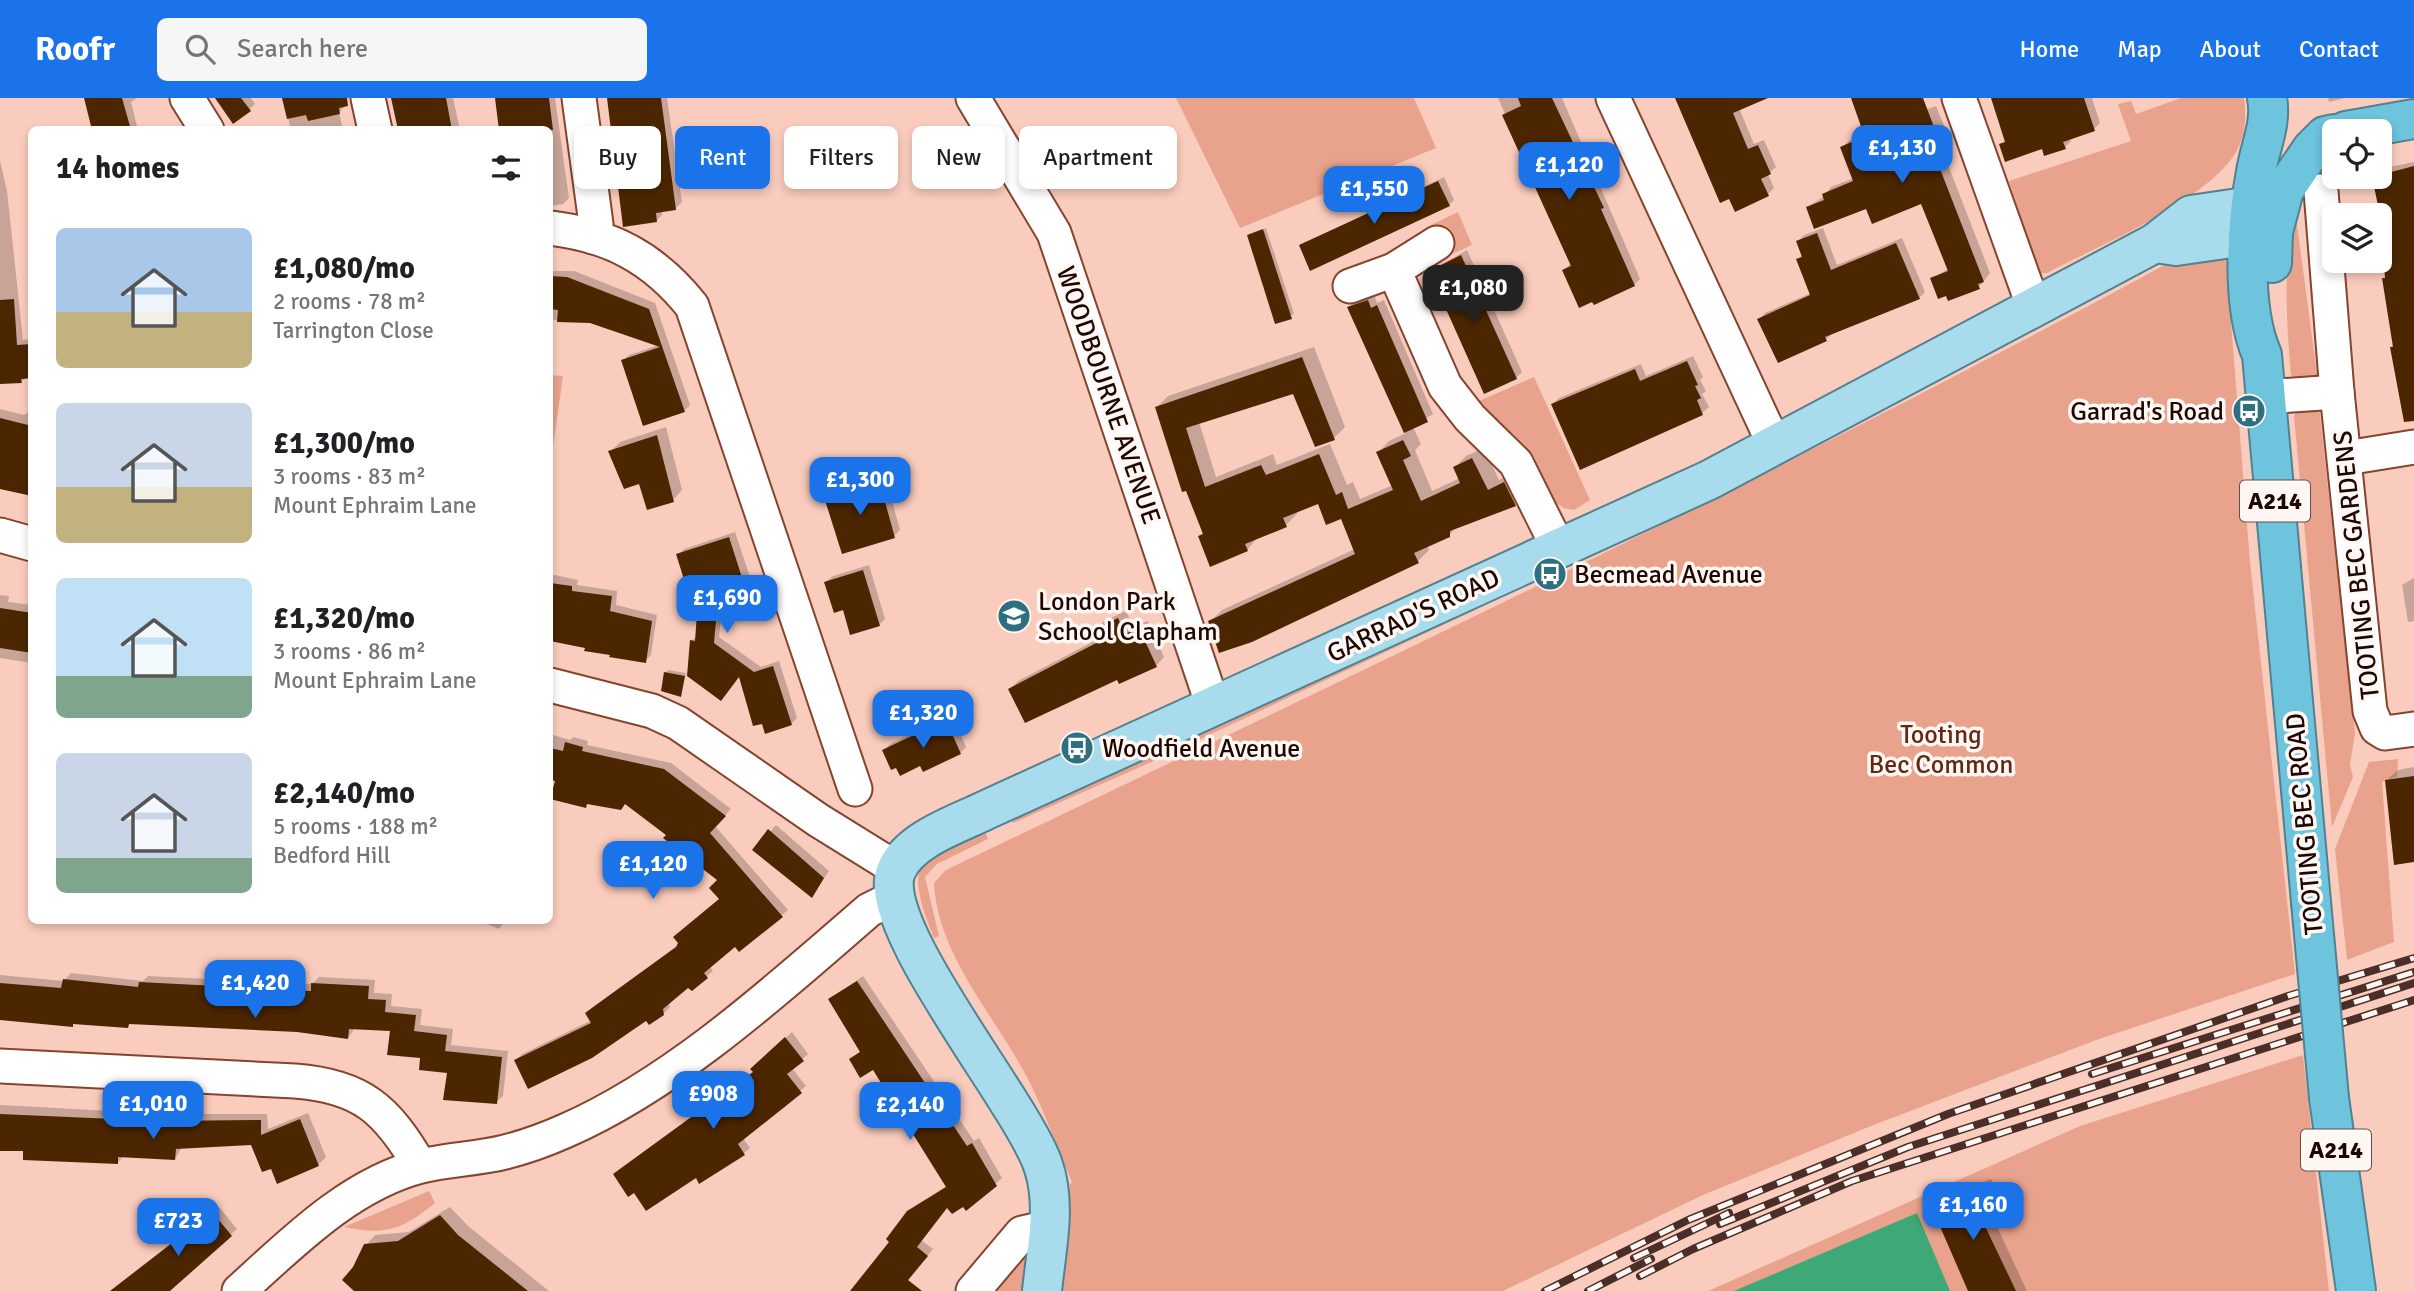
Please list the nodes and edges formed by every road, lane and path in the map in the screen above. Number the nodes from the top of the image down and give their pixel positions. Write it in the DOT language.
graph roads {
  1 [pos="187,98"];
  2 [pos="368,98"];
  3 [pos="579,98"];
  4 [pos="973,98"];
  5 [pos="1614,98"];
  6 [pos="1959,98"];
  7 [pos="2269,106"];
  8 [pos="2414,119"];
  9 [pos="2392,124"];
  10 [pos="204,126"];
  11 [pos="374,126"];
  12 [pos="2322,137"];
  13 [pos="2322,147"];
  14 [pos="2321,191"];
  15 [pos="2263,215"];
  16 [pos="553,229"];
  17 [pos="593,237"];
  18 [pos="1437,243"];
  19 [pos="1394,270"];
  20 [pos="1350,286"];
  21 [pos="2034,308"];
  22 [pos="2337,391"];
  23 [pos="2265,397"];
  24 [pos="1774,444"];
  25 [pos="2414,447"];
  26 [pos="2346,458"];
  27 [pos="0,535"];
  28 [pos="28,543"];
  29 [pos="1558,547"];
  30 [pos="553,686"];
  31 [pos="1213,706"];
  32 [pos="2400,731"];
  33 [pos="855,789"];
  34 [pos="895,883"];
  35 [pos="0,1066"];
  36 [pos="420,1166"];
  37 [pos="1049,1227"];
  38 [pos="239,1291"];
  39 [pos="973,1291"];
  40 [pos="1042,1291"];
  41 [pos="2356,1291"];
  1 -- 10 [label="street"];
  2 -- 11 [label="street"];
  3 -- 17 [label="street"];
  4 -- 31 [label="street, WOODBOURNE AVENUE"];
  5 -- 24 [label="street"];
  6 -- 21 [label="street"];
  7 -- 12 [label="highway, A214"];
  7 -- 15 [label="highway, A214"];
  8 -- 9 [label="highway, A214"];
  13 -- 15 [label="highway"];
  14 -- 22 [label="street, TOOTING BEC GARDENS"];
  15 -- 21 [label="main road, GARRAD'S ROAD"];
  15 -- 23 [label="highway, TOOTING BEC ROAD / A214"];
  16 -- 17 [label="street"];
  17 -- 33 [label="street"];
  18 -- 19 [label="street"];
  19 -- 20 [label="street"];
  19 -- 29 [label="street"];
  21 -- 24 [label="main road, GARRAD'S ROAD"];
  22 -- 23 [label="street"];
  22 -- 26 [label="street, TOOTING BEC GARDENS"];
  23 -- 41 [label="highway, TOOTING BEC ROAD / A214, bridge"];
  24 -- 29 [label="main road, GARRAD'S ROAD"];
  25 -- 26 [label="street"];
  26 -- 32 [label="street, TOOTING BEC GARDENS"];
  27 -- 28 [label="street"];
  29 -- 31 [label="main road, GARRAD'S ROAD"];
  30 -- 34 [label="street"];
  31 -- 34 [label="main road, GARRAD'S ROAD"];
  34 -- 36 [label="street"];
  34 -- 37 [label="main road"];
  35 -- 36 [label="street"];
  36 -- 38 [label="street"];
  37 -- 39 [label="street"];
  37 -- 40 [label="main road"];
}
